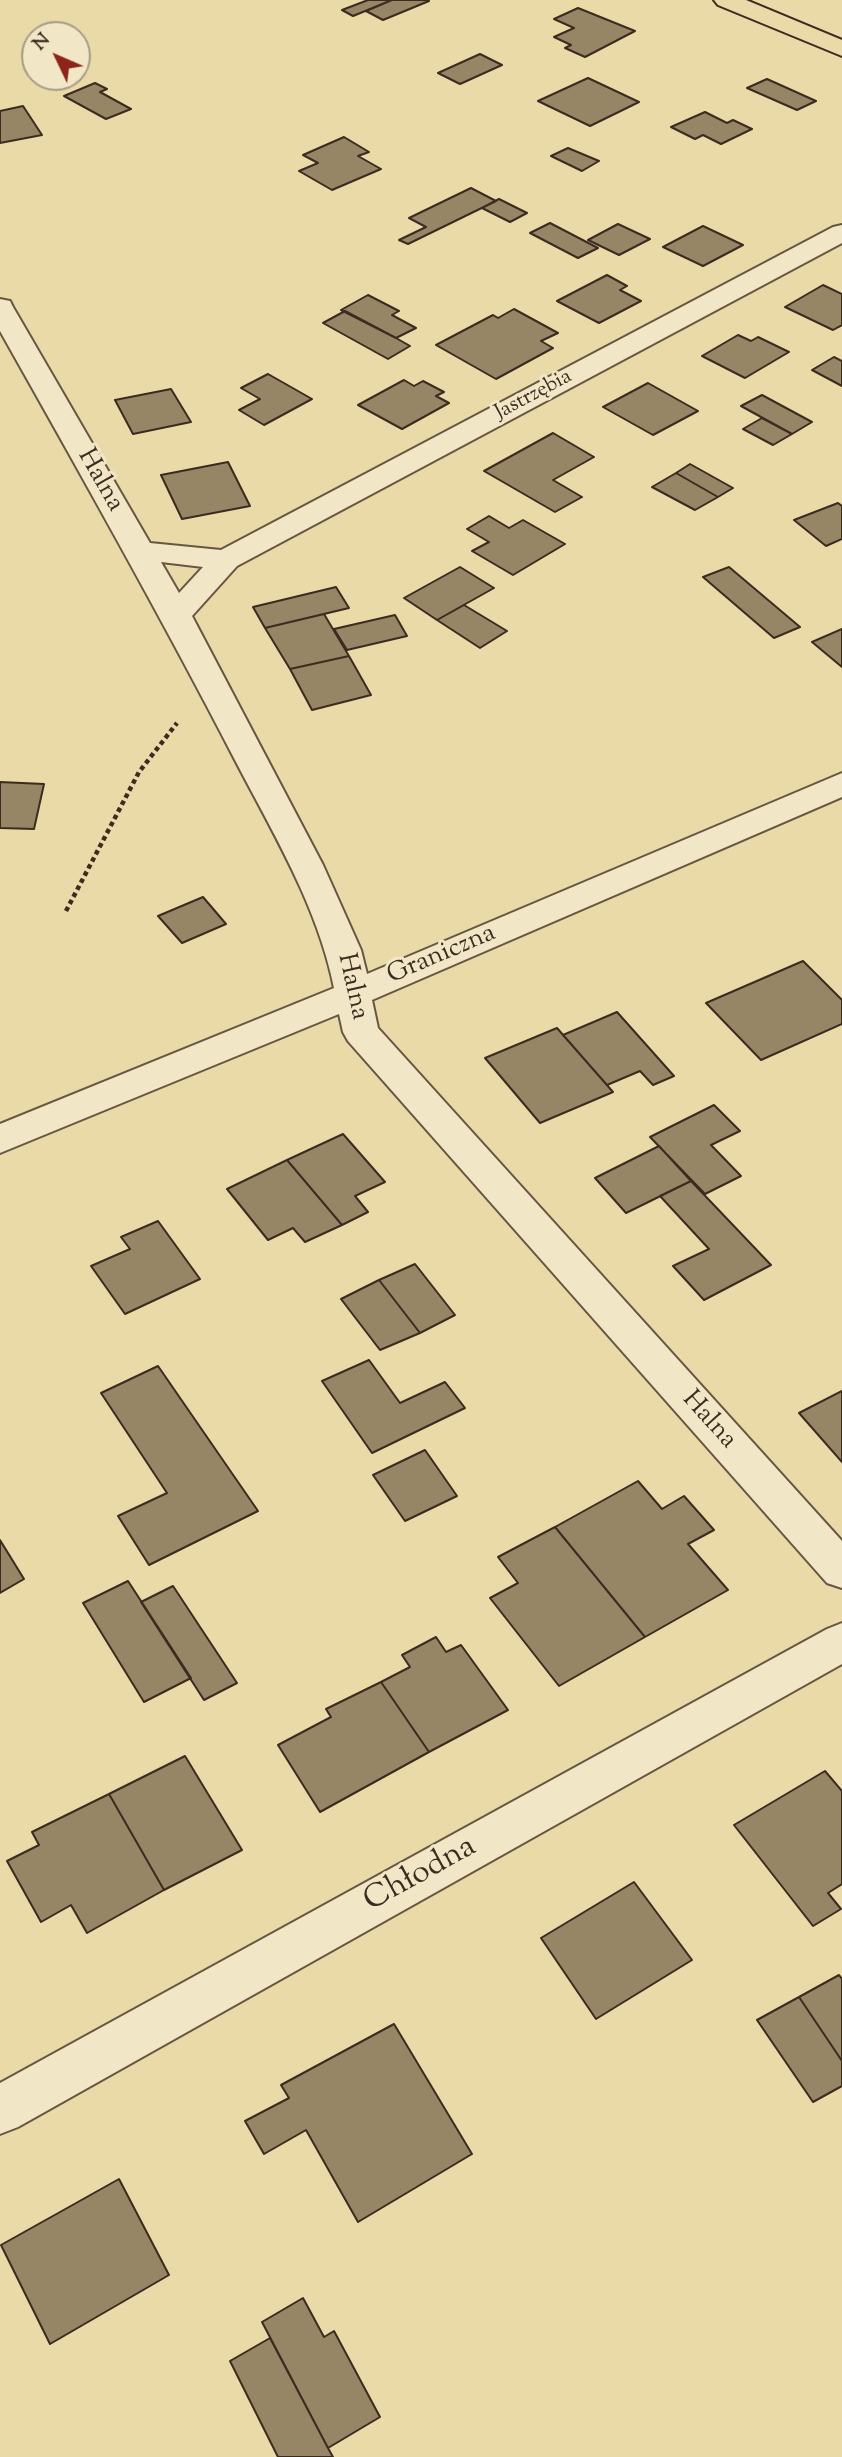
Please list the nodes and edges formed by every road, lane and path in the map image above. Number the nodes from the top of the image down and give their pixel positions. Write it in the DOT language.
graph roads {
  1 [pos="726,0"];
  2 [pos="842,49"];
  3 [pos="842,233"];
  4 [pos="0,307"];
  5 [pos="140,551"];
  6 [pos="226,560"];
  7 [pos="176,615"];
  8 [pos="218,698"];
  9 [pos="842,784"];
  10 [pos="66,911"];
  11 [pos="354,994"];
  12 [pos="0,1139"];
  13 [pos="842,1570"];
  14 [pos="842,1642"];
  15 [pos="0,2110"];
  1 -- 2 [label="main road"];
  3 -- 6 [label="street, Jastrzębia"];
  4 -- 5 [label="street, Halna"];
  5 -- 6 [label="street"];
  5 -- 7 [label="street, Halna"];
  6 -- 7 [label="street, Jastrzębia"];
  7 -- 8 [label="street, Halna"];
  8 -- 10 [label="path"];
  8 -- 11 [label="street, Halna"];
  9 -- 11 [label="street, Graniczna"];
  11 -- 12 [label="street, Graniczna"];
  11 -- 13 [label="street, Halna"];
  14 -- 15 [label="street, Chłodna"];
}
